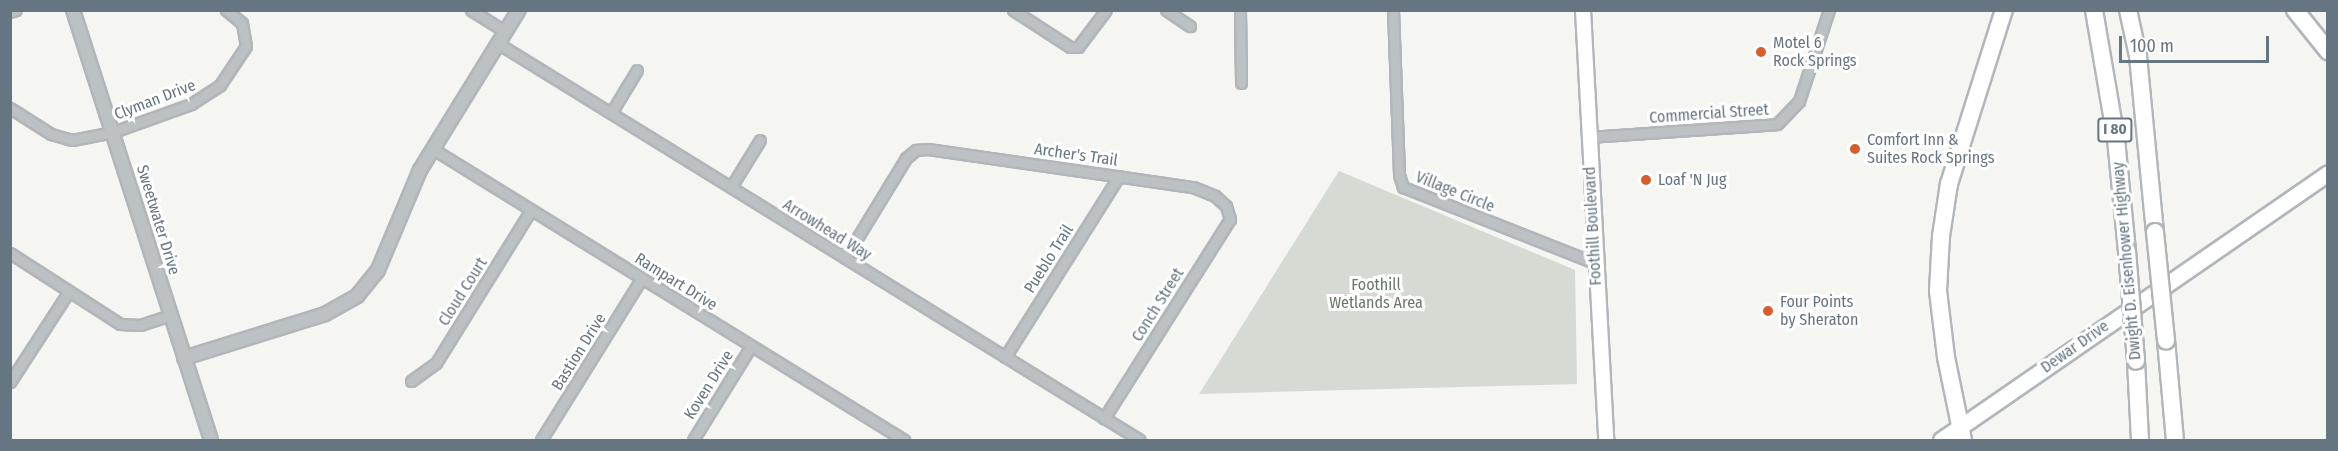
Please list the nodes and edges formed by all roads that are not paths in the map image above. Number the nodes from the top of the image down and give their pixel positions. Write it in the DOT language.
graph roads {
  1 [pos="16,10"];
  2 [pos="73,10"];
  3 [pos="226,10"];
  4 [pos="471,10"];
  5 [pos="519,10"];
  6 [pos="1013,10"];
  7 [pos="1106,10"];
  8 [pos="1166,10"];
  9 [pos="1240,10"];
  10 [pos="1393,10"];
  11 [pos="1583,10"];
  12 [pos="1829,10"];
  13 [pos="2004,10"];
  14 [pos="2094,10"];
  15 [pos="2128,10"];
  16 [pos="2295,10"];
  17 [pos="10,12"];
  18 [pos="1190,26"];
  19 [pos="506,32"];
  20 [pos="499,44"];
  21 [pos="2328,51"];
  22 [pos="637,70"];
  23 [pos="1241,83"];
  24 [pos="10,108"];
  25 [pos="611,113"];
  26 [pos="113,132"];
  27 [pos="1588,137"];
  28 [pos="760,140"];
  29 [pos="433,149"];
  30 [pos="2328,173"];
  31 [pos="1119,176"];
  32 [pos="731,188"];
  33 [pos="1226,206"];
  34 [pos="531,210"];
  35 [pos="10,253"];
  36 [pos="845,258"];
  37 [pos="1595,263"];
  38 [pos="642,278"];
  39 [pos="69,291"];
  40 [pos="170,315"];
  41 [pos="751,346"];
  42 [pos="1005,357"];
  43 [pos="184,358"];
  44 [pos="411,381"];
  45 [pos="10,382"];
  46 [pos="1104,418"];
  47 [pos="1961,434"];
  48 [pos="211,441"];
  49 [pos="541,441"];
  50 [pos="693,441"];
  51 [pos="904,441"];
  52 [pos="1140,441"];
  53 [pos="1606,441"];
  54 [pos="1941,441"];
  55 [pos="2140,441"];
  56 [pos="2175,441"];
  1 -- 17 [label="street"];
  2 -- 26 [label="street, Sweetwater Drive"];
  3 -- 26 [label="street, Clyman Drive"];
  4 -- 19 [label="street"];
  5 -- 19 [label="street"];
  6 -- 7 [label="street"];
  8 -- 18 [label="street"];
  9 -- 23 [label="street"];
  10 -- 37 [label="street, Village Circle"];
  11 -- 27 [label="main road, Foothill Boulevard"];
  12 -- 27 [label="street, Commercial Street"];
  13 -- 47 [label="highway"];
  14 -- 55 [label="highway, Dwight D. Eisenhower Highway / I 80, bridge"];
  15 -- 56 [label="highway, Dwight D. Eisenhower Highway / I 80, bridge"];
  16 -- 21 [label="highway"];
  19 -- 20 [label="street"];
  20 -- 25 [label="street, Arrowhead Way"];
  20 -- 29 [label="street"];
  22 -- 25 [label="street"];
  24 -- 26 [label="street, Clyman Drive"];
  25 -- 32 [label="street, Arrowhead Way"];
  26 -- 40 [label="street, Sweetwater Drive"];
  27 -- 37 [label="main road, Foothill Boulevard"];
  28 -- 32 [label="street"];
  29 -- 34 [label="street, Rampart Drive"];
  29 -- 43 [label="street"];
  30 -- 47 [label="main road, Dewar Drive"];
  31 -- 33 [label="street, Archer's Trail"];
  31 -- 36 [label="street, Archer's Trail"];
  31 -- 42 [label="street, Pueblo Trail"];
  32 -- 36 [label="street, Arrowhead Way"];
  33 -- 46 [label="street, Conch Street"];
  34 -- 38 [label="street, Rampart Drive"];
  34 -- 44 [label="street, Cloud Court"];
  35 -- 39 [label="street"];
  36 -- 42 [label="street, Arrowhead Way"];
  37 -- 53 [label="main road, Foothill Boulevard"];
  38 -- 41 [label="street, Rampart Drive"];
  38 -- 49 [label="street, Bastion Drive"];
  39 -- 40 [label="street"];
  39 -- 45 [label="street"];
  40 -- 43 [label="street, Sweetwater Drive"];
  41 -- 50 [label="street, Koven Drive"];
  41 -- 51 [label="street, Rampart Drive"];
  42 -- 46 [label="street, Arrowhead Way"];
  43 -- 48 [label="street, Sweetwater Drive"];
  46 -- 52 [label="street, Arrowhead Way"];
  47 -- 54 [label="main road, Dewar Drive"];
}
